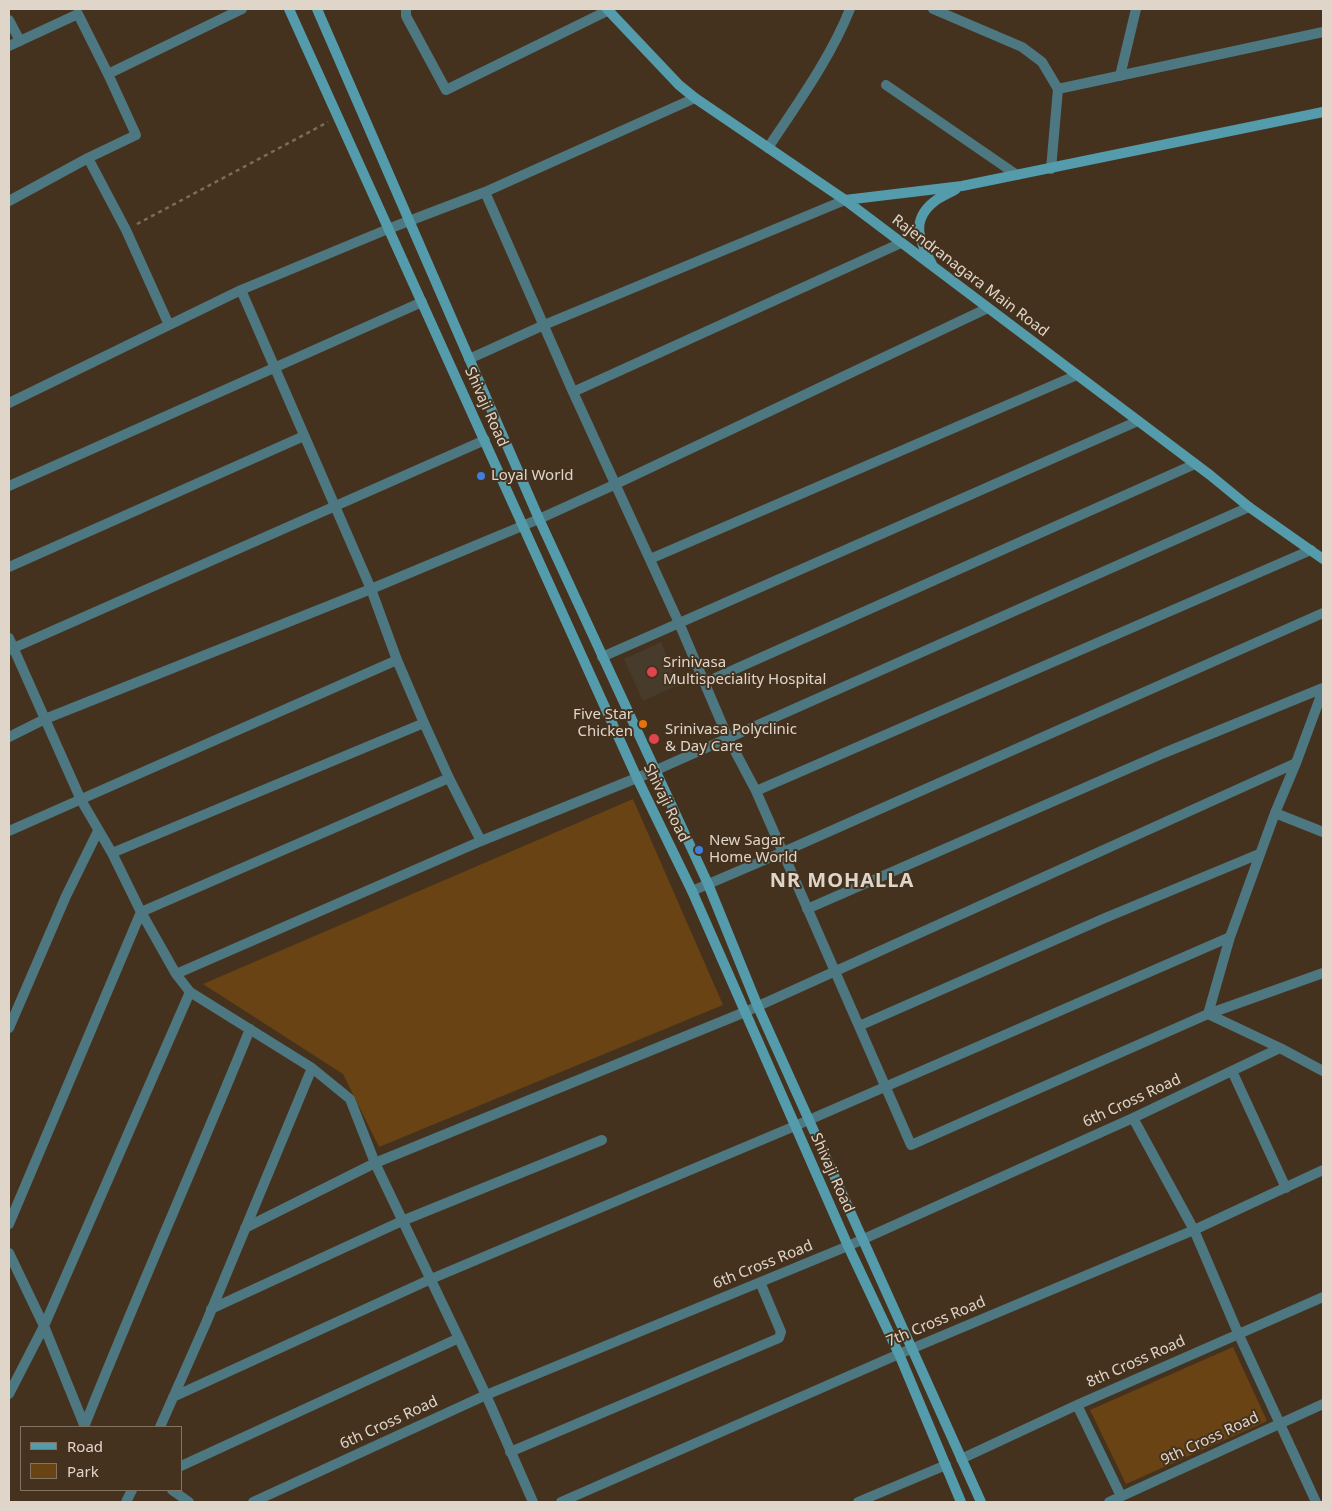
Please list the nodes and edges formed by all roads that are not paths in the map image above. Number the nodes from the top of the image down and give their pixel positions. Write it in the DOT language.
graph roads {
  1 [pos="242,9"];
  2 [pos="289,9"];
  3 [pos="316,9"];
  4 [pos="406,9"];
  5 [pos="608,9"];
  6 [pos="850,9"];
  7 [pos="933,9"];
  8 [pos="1136,9"];
  9 [pos="9,20"];
  10 [pos="1323,32"];
  11 [pos="20,41"];
  12 [pos="9,46"];
  13 [pos="108,74"];
  14 [pos="1120,76"];
  15 [pos="886,85"];
  16 [pos="1058,89"];
  17 [pos="695,98"];
  18 [pos="1323,112"];
  19 [pos="768,148"];
  20 [pos="88,158"];
  21 [pos="1051,169"];
  22 [pos="1016,175"];
  23 [pos="962,186"];
  24 [pos="484,192"];
  25 [pos="845,200"];
  26 [pos="9,201"];
  27 [pos="410,221"];
  28 [pos="388,230"];
  29 [pos="902,243"];
  30 [pos="935,268"];
  31 [pos="240,290"];
  32 [pos="422,302"];
  33 [pos="988,308"];
  34 [pos="169,325"];
  35 [pos="544,325"];
  36 [pos="469,359"];
  37 [pos="274,367"];
  38 [pos="1077,375"];
  39 [pos="573,392"];
  40 [pos="9,403"];
  41 [pos="1138,420"];
  42 [pos="304,436"];
  43 [pos="485,440"];
  44 [pos="1195,464"];
  45 [pos="616,484"];
  46 [pos="9,486"];
  47 [pos="334,506"];
  48 [pos="1249,507"];
  49 [pos="539,519"];
  50 [pos="523,526"];
  51 [pos="1311,550"];
  52 [pos="650,559"];
  53 [pos="1323,559"];
  54 [pos="9,567"];
  55 [pos="371,589"];
  56 [pos="1323,613"];
  57 [pos="679,623"];
  58 [pos="9,638"];
  59 [pos="11,649"];
  60 [pos="602,657"];
  61 [pos="397,660"];
  62 [pos="704,683"];
  63 [pos="1323,689"];
  64 [pos="45,719"];
  65 [pos="424,723"];
  66 [pos="9,736"];
  67 [pos="728,738"];
  68 [pos="1296,763"];
  69 [pos="654,771"];
  70 [pos="449,778"];
  71 [pos="637,778"];
  72 [pos="756,791"];
  73 [pos="81,800"];
  74 [pos="1275,813"];
  75 [pos="98,831"];
  76 [pos="10,832"];
  77 [pos="1323,832"];
  78 [pos="481,841"];
  79 [pos="783,852"];
  80 [pos="112,853"];
  81 [pos="1260,854"];
  82 [pos="708,884"];
  83 [pos="692,891"];
  84 [pos="807,909"];
  85 [pos="140,912"];
  86 [pos="1230,937"];
  87 [pos="834,972"];
  88 [pos="1323,973"];
  89 [pos="176,974"];
  90 [pos="190,992"];
  91 [pos="758,1007"];
  92 [pos="745,1012"];
  93 [pos="1208,1014"];
  94 [pos="859,1026"];
  95 [pos="9,1028"];
  96 [pos="250,1029"];
  97 [pos="1280,1048"];
  98 [pos="312,1068"];
  99 [pos="1232,1071"];
  100 [pos="1323,1072"];
  101 [pos="886,1086"];
  102 [pos="1133,1118"];
  103 [pos="809,1119"];
  104 [pos="795,1126"];
  105 [pos="602,1140"];
  106 [pos="375,1163"];
  107 [pos="1323,1170"];
  108 [pos="1286,1188"];
  109 [pos="402,1221"];
  110 [pos="9,1224"];
  111 [pos="245,1228"];
  112 [pos="1194,1230"];
  113 [pos="863,1239"];
  114 [pos="848,1246"];
  115 [pos="9,1253"];
  116 [pos="431,1279"];
  117 [pos="760,1282"];
  118 [pos="1323,1297"];
  119 [pos="211,1309"];
  120 [pos="44,1326"];
  121 [pos="1238,1333"];
  122 [pos="459,1338"];
  123 [pos="913,1348"];
  124 [pos="899,1354"];
  125 [pos="9,1394"];
  126 [pos="486,1395"];
  127 [pos="173,1397"];
  128 [pos="1323,1404"];
  129 [pos="1077,1405"];
  130 [pos="1280,1424"];
  131 [pos="84,1426"];
  132 [pos="84,1426"];
  133 [pos="160,1426"];
  134 [pos="510,1452"];
  135 [pos="961,1459"];
  136 [pos="946,1465"];
  137 [pos="182,1466"];
  138 [pos="173,1491"];
  139 [pos="1121,1496"];
  140 [pos="189,1502"];
  141 [pos="253,1502"];
  142 [pos="533,1502"];
  143 [pos="561,1502"];
  144 [pos="858,1502"];
  145 [pos="961,1502"];
  146 [pos="981,1502"];
  147 [pos="1109,1502"];
  148 [pos="1316,1502"];
  1 -- 13 [label="street"];
  2 -- 28 [label="street, Shivaji Road"];
  3 -- 27 [label="street"];
  4 -- 5 [label="street"];
  5 -- 17 [label="street, Rajendranagara Main Road"];
  6 -- 19 [label="street"];
  7 -- 16 [label="street"];
  8 -- 14 [label="street"];
  9 -- 11 [label="street"];
  10 -- 14 [label="street"];
  11 -- 12 [label="street"];
  11 -- 13 [label="street"];
  13 -- 20 [label="street"];
  14 -- 16 [label="street"];
  15 -- 22 [label="street"];
  16 -- 21 [label="street"];
  17 -- 19 [label="street, Rajendranagara Main Road"];
  17 -- 24 [label="street"];
  18 -- 21 [label="street"];
  19 -- 25 [label="street, Rajendranagara Main Road"];
  20 -- 26 [label="street"];
  20 -- 34 [label="street"];
  21 -- 22 [label="street"];
  22 -- 23 [label="street"];
  23 -- 25 [label="street"];
  23 -- 30 [label="street"];
  24 -- 27 [label="street"];
  24 -- 35 [label="street"];
  25 -- 29 [label="street, Rajendranagara Main Road"];
  25 -- 35 [label="street"];
  27 -- 28 [label="street"];
  27 -- 36 [label="street"];
  28 -- 31 [label="street"];
  28 -- 32 [label="street, Shivaji Road"];
  29 -- 30 [label="street, Rajendranagara Main Road"];
  29 -- 39 [label="street"];
  30 -- 33 [label="street, Rajendranagara Main Road"];
  31 -- 34 [label="street"];
  31 -- 37 [label="street"];
  32 -- 37 [label="street"];
  32 -- 43 [label="street, Shivaji Road"];
  33 -- 38 [label="street, Rajendranagara Main Road"];
  33 -- 45 [label="street"];
  34 -- 40 [label="street"];
  35 -- 36 [label="street"];
  35 -- 39 [label="street"];
  36 -- 49 [label="street"];
  37 -- 42 [label="street"];
  37 -- 46 [label="street"];
  38 -- 41 [label="street, Rajendranagara Main Road"];
  38 -- 52 [label="street"];
  39 -- 45 [label="street"];
  41 -- 44 [label="street, Rajendranagara Main Road"];
  41 -- 57 [label="street"];
  42 -- 47 [label="street"];
  42 -- 54 [label="street"];
  43 -- 47 [label="street"];
  43 -- 50 [label="street, Shivaji Road"];
  44 -- 48 [label="street, Rajendranagara Main Road"];
  44 -- 62 [label="street"];
  45 -- 49 [label="street"];
  45 -- 52 [label="street"];
  47 -- 55 [label="street"];
  47 -- 59 [label="street"];
  48 -- 51 [label="street, Rajendranagara Main Road"];
  48 -- 67 [label="street"];
  49 -- 50 [label="street"];
  49 -- 60 [label="street"];
  50 -- 55 [label="street"];
  50 -- 71 [label="street, Shivaji Road"];
  51 -- 53 [label="street, Rajendranagara Main Road"];
  51 -- 72 [label="street"];
  52 -- 57 [label="street"];
  55 -- 61 [label="street"];
  55 -- 64 [label="street"];
  56 -- 79 [label="street"];
  57 -- 60 [label="street"];
  57 -- 62 [label="street"];
  58 -- 59 [label="street"];
  59 -- 64 [label="street"];
  60 -- 69 [label="street"];
  61 -- 65 [label="street"];
  61 -- 73 [label="street"];
  62 -- 67 [label="street"];
  63 -- 68 [label="street"];
  63 -- 84 [label="street"];
  64 -- 66 [label="street"];
  64 -- 73 [label="street"];
  65 -- 70 [label="street"];
  65 -- 80 [label="street"];
  67 -- 69 [label="street"];
  67 -- 72 [label="street"];
  68 -- 74 [label="street"];
  68 -- 87 [label="street"];
  69 -- 71 [label="street"];
  69 -- 82 [label="street"];
  70 -- 78 [label="street"];
  70 -- 85 [label="street"];
  71 -- 78 [label="street"];
  71 -- 83 [label="street, Shivaji Road"];
  72 -- 79 [label="street"];
  73 -- 75 [label="street"];
  73 -- 76 [label="street"];
  74 -- 77 [label="street"];
  74 -- 81 [label="street"];
  75 -- 80 [label="street"];
  75 -- 95 [label="street"];
  78 -- 89 [label="street"];
  79 -- 82 [label="street"];
  79 -- 84 [label="street"];
  80 -- 85 [label="street"];
  81 -- 86 [label="street"];
  81 -- 94 [label="street"];
  82 -- 83 [label="street"];
  82 -- 91 [label="street"];
  83 -- 92 [label="street, Shivaji Road"];
  84 -- 87 [label="street"];
  85 -- 89 [label="street"];
  85 -- 110 [label="street"];
  86 -- 93 [label="street"];
  86 -- 101 [label="street"];
  87 -- 91 [label="street"];
  87 -- 94 [label="street"];
  88 -- 93 [label="street"];
  89 -- 90 [label="street"];
  90 -- 96 [label="street"];
  90 -- 120 [label="street"];
  91 -- 92 [label="street"];
  91 -- 103 [label="street"];
  92 -- 104 [label="street, Shivaji Road"];
  92 -- 106 [label="street"];
  93 -- 97 [label="street"];
  93 -- 101 [label="street"];
  94 -- 101 [label="street"];
  96 -- 98 [label="street"];
  96 -- 131 [label="street"];
  97 -- 99 [label="street, 6th Cross Road"];
  97 -- 100 [label="street"];
  98 -- 106 [label="street"];
  98 -- 111 [label="street"];
  99 -- 102 [label="street, 6th Cross Road"];
  99 -- 108 [label="street"];
  101 -- 103 [label="street"];
  102 -- 112 [label="street"];
  102 -- 113 [label="street, 6th Cross Road"];
  103 -- 104 [label="street"];
  103 -- 113 [label="street"];
  104 -- 114 [label="street, Shivaji Road"];
  104 -- 116 [label="street"];
  105 -- 109 [label="street"];
  106 -- 109 [label="street"];
  106 -- 111 [label="street"];
  107 -- 108 [label="street, 7th Cross Road"];
  108 -- 112 [label="street, 7th Cross Road"];
  109 -- 116 [label="street"];
  109 -- 119 [label="street"];
  111 -- 119 [label="street"];
  112 -- 121 [label="street"];
  112 -- 123 [label="street, 7th Cross Road"];
  113 -- 114 [label="street, 6th Cross Road"];
  113 -- 123 [label="street"];
  114 -- 117 [label="street, 6th Cross Road"];
  114 -- 124 [label="street, Shivaji Road"];
  115 -- 120 [label="street"];
  116 -- 122 [label="street"];
  116 -- 127 [label="street"];
  117 -- 126 [label="street, 6th Cross Road"];
  117 -- 134 [label="street"];
  118 -- 121 [label="street, 8th Cross Road"];
  119 -- 127 [label="street"];
  120 -- 125 [label="street"];
  120 -- 132 [label="street"];
  121 -- 129 [label="street, 8th Cross Road"];
  121 -- 130 [label="street"];
  122 -- 126 [label="street"];
  122 -- 137 [label="street"];
  123 -- 124 [label="street, 7th Cross Road"];
  123 -- 135 [label="street"];
  124 -- 136 [label="street, Shivaji Road"];
  124 -- 143 [label="street, 7th Cross Road"];
  126 -- 134 [label="street"];
  126 -- 141 [label="street, 6th Cross Road"];
  127 -- 133 [label="street"];
  128 -- 130 [label="street, 9th Cross Road"];
  129 -- 135 [label="street, 8th Cross Road"];
  129 -- 139 [label="street"];
  130 -- 139 [label="street, 9th Cross Road"];
  130 -- 148 [label="street"];
  134 -- 142 [label="street"];
  135 -- 146 [label="street"];
  136 -- 144 [label="street"];
  136 -- 145 [label="street, Shivaji Road"];
  138 -- 140 [label="street"];
  139 -- 147 [label="street, 9th Cross Road"];
}
